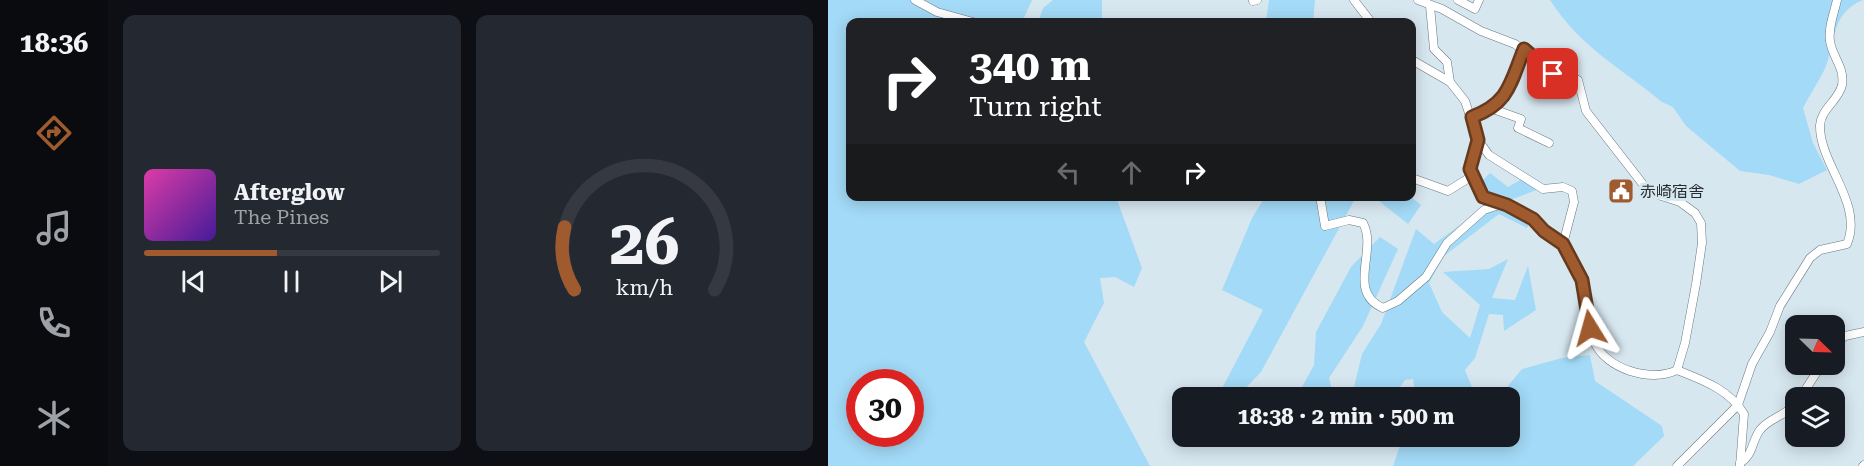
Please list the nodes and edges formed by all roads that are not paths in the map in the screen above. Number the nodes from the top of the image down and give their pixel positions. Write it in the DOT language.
graph roads {
  1 [pos="915,0"];
  2 [pos="1354,0"];
  3 [pos="1418,0"];
  4 [pos="1458,0"];
  5 [pos="1479,0"];
  6 [pos="1837,0"];
  7 [pos="1443,4"];
  8 [pos="1430,6"];
  9 [pos="959,18"];
  10 [pos="1368,18"];
  11 [pos="1524,49"];
  12 [pos="1416,62"];
  13 [pos="1450,82"];
  14 [pos="1493,109"];
  15 [pos="1472,117"];
  16 [pos="1478,140"];
  17 [pos="1549,142"];
  18 [pos="1472,176"];
  19 [pos="1416,179"];
  20 [pos="1848,182"];
  21 [pos="1320,201"];
  22 [pos="1504,203"];
  23 [pos="1860,228"];
  24 [pos="1563,244"];
  25 [pos="1864,332"];
  26 [pos="1845,336"];
  27 [pos="1677,370"];
  28 [pos="1738,405"];
  29 [pos="1785,414"];
  30 [pos="1740,464"];
  31 [pos="1677,466"];
  1 -- 9 [label="street"];
  2 -- 10 [label="street"];
  3 -- 8 [label="street"];
  4 -- 5 [label="street"];
  6 -- 20 [label="street"];
  7 -- 8 [label="street"];
  7 -- 11 [label="street"];
  8 -- 13 [label="street"];
  11 -- 14 [label="street"];
  11 -- 27 [label="street"];
  12 -- 13 [label="street"];
  13 -- 15 [label="street"];
  14 -- 15 [label="street"];
  14 -- 17 [label="street"];
  15 -- 16 [label="street"];
  16 -- 18 [label="street"];
  16 -- 24 [label="street"];
  18 -- 19 [label="street"];
  18 -- 22 [label="street"];
  21 -- 22 [label="street"];
  22 -- 24 [label="street"];
  23 -- 28 [label="street"];
  24 -- 27 [label="street"];
  25 -- 26 [label="street"];
  27 -- 28 [label="street"];
  28 -- 30 [label="street"];
  28 -- 31 [label="street"];
  29 -- 30 [label="street"];
}
